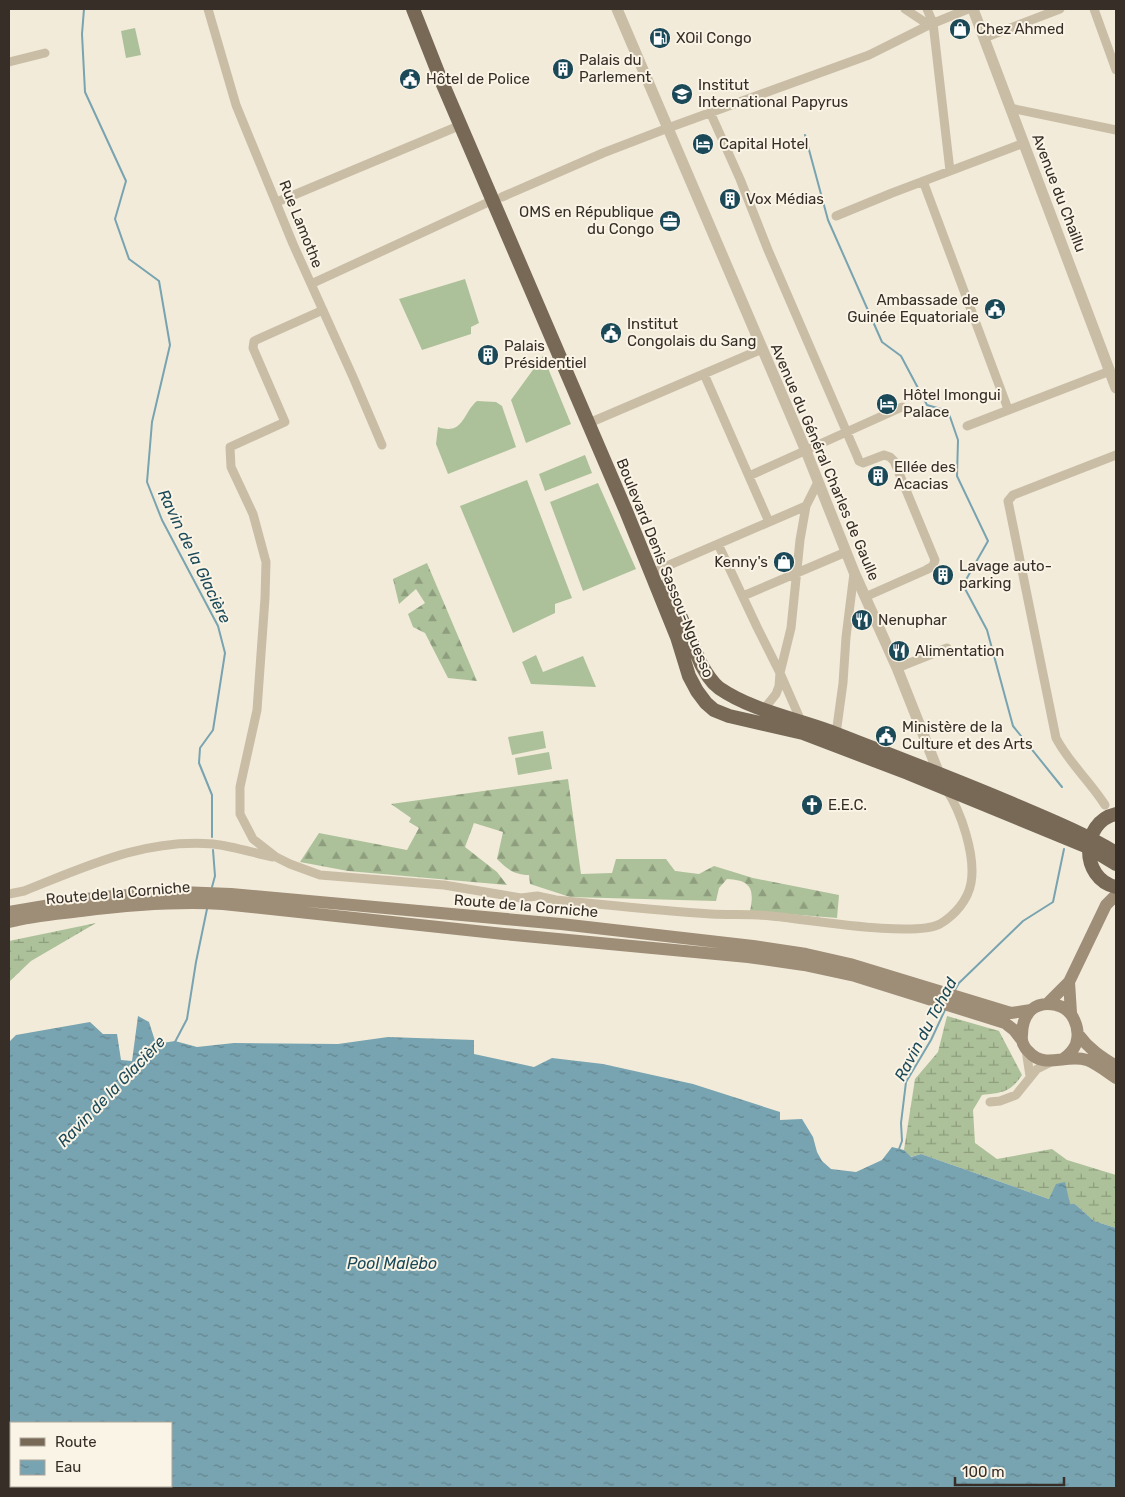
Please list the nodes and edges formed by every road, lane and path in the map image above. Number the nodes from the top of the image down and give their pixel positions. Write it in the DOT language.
graph roads {
  1 [pos="208,9"];
  2 [pos="413,9"];
  3 [pos="422,9"];
  4 [pos="617,9"];
  5 [pos="905,9"];
  6 [pos="927,9"];
  7 [pos="968,9"];
  8 [pos="973,9"];
  9 [pos="1060,9"];
  10 [pos="1094,9"];
  11 [pos="931,24"];
  12 [pos="984,38"];
  13 [pos="45,53"];
  14 [pos="9,62"];
  15 [pos="1116,70"];
  16 [pos="1010,108"];
  17 [pos="710,112"];
  18 [pos="461,125"];
  19 [pos="668,128"];
  20 [pos="1116,130"];
  21 [pos="1024,143"];
  22 [pos="950,171"];
  23 [pos="922,181"];
  24 [pos="498,199"];
  25 [pos="277,202"];
  26 [pos="836,216"];
  27 [pos="311,284"];
  28 [pos="323,310"];
  29 [pos="762,349"];
  30 [pos="1110,371"];
  31 [pos="704,374"];
  32 [pos="1116,388"];
  33 [pos="902,407"];
  34 [pos="1008,409"];
  35 [pos="593,422"];
  36 [pos="967,426"];
  37 [pos="846,432"];
  38 [pos="382,445"];
  39 [pos="806,451"];
  40 [pos="1116,455"];
  41 [pos="749,476"];
  42 [pos="818,482"];
  43 [pos="806,506"];
  44 [pos="769,522"];
  45 [pos="718,544"];
  46 [pos="846,552"];
  47 [pos="660,569"];
  48 [pos="854,572"];
  49 [pos="796,573"];
  50 [pos="743,596"];
  51 [pos="865,596"];
  52 [pos="947,648"];
  53 [pos="897,668"];
  54 [pos="780,673"];
  55 [pos="764,709"];
  56 [pos="801,721"];
  57 [pos="836,734"];
  58 [pos="938,772"];
  59 [pos="946,789"];
  60 [pos="1111,809"];
  61 [pos="1089,842"];
  62 [pos="1116,853"];
  63 [pos="276,858"];
  64 [pos="1116,864"];
  65 [pos="1101,880"];
  66 [pos="1116,887"];
  67 [pos="9,894"];
  68 [pos="1116,895"];
  69 [pos="1106,905"];
  70 [pos="13,916"];
  71 [pos="1070,982"];
  72 [pos="1048,1003"];
  73 [pos="1031,1010"];
  74 [pos="987,1011"];
  75 [pos="1071,1013"];
  76 [pos="1078,1034"];
  77 [pos="1024,1044"];
  78 [pos="1057,1060"];
  79 [pos="1116,1066"];
  80 [pos="1030,1076"];
  81 [pos="1116,1078"];
  82 [pos="990,1102"];
  1 -- 25 [label="street, Rue Lamothe"];
  2 -- 18 [label="main road, Boulevard Denis Sassou-Nguesso"];
  3 -- 24 [label="main road, Boulevard Denis Sassou-Nguesso"];
  4 -- 19 [label="street, Avenue du Général Charles de Gaulle"];
  5 -- 11 [label="street"];
  6 -- 11 [label="street"];
  7 -- 11 [label="street"];
  8 -- 12 [label="street, Avenue du Chaillu"];
  9 -- 12 [label="street"];
  10 -- 15 [label="street"];
  11 -- 17 [label="street"];
  11 -- 22 [label="street"];
  12 -- 16 [label="street, Avenue du Chaillu"];
  13 -- 14 [label="street"];
  16 -- 20 [label="street"];
  16 -- 21 [label="street, Avenue du Chaillu"];
  17 -- 19 [label="street"];
  17 -- 37 [label="street"];
  18 -- 24 [label="main road, Boulevard Denis Sassou-Nguesso"];
  18 -- 25 [label="street"];
  19 -- 24 [label="street"];
  19 -- 29 [label="street, Avenue du Général Charles de Gaulle"];
  21 -- 22 [label="street"];
  21 -- 30 [label="street, Avenue du Chaillu"];
  22 -- 23 [label="street"];
  23 -- 26 [label="street"];
  23 -- 34 [label="street"];
  24 -- 27 [label="street"];
  24 -- 35 [label="main road, Boulevard Denis Sassou-Nguesso"];
  25 -- 27 [label="street, Rue Lamothe"];
  27 -- 28 [label="street, Rue Lamothe"];
  28 -- 38 [label="street, Rue Lamothe"];
  28 -- 63 [label="street"];
  29 -- 31 [label="street"];
  29 -- 39 [label="street, Avenue du Général Charles de Gaulle"];
  30 -- 32 [label="street, Avenue du Chaillu"];
  30 -- 34 [label="street"];
  31 -- 35 [label="street"];
  31 -- 41 [label="street"];
  33 -- 37 [label="street"];
  34 -- 36 [label="street"];
  35 -- 47 [label="main road, Boulevard Denis Sassou-Nguesso"];
  35 -- 59 [label="main road, Boulevard Denis Sassou-Nguesso"];
  37 -- 39 [label="street"];
  37 -- 51 [label="street"];
  39 -- 41 [label="street"];
  39 -- 42 [label="street, Avenue du Général Charles de Gaulle"];
  40 -- 60 [label="street"];
  41 -- 44 [label="street"];
  42 -- 43 [label="street"];
  42 -- 46 [label="street, Avenue du Général Charles de Gaulle"];
  43 -- 44 [label="street"];
  43 -- 49 [label="street"];
  44 -- 45 [label="street"];
  45 -- 47 [label="street"];
  45 -- 50 [label="street"];
  46 -- 48 [label="street, Avenue du Général Charles de Gaulle"];
  46 -- 49 [label="street"];
  47 -- 55 [label="main road, Boulevard Denis Sassou-Nguesso"];
  48 -- 51 [label="street, Avenue du Général Charles de Gaulle"];
  48 -- 57 [label="street"];
  49 -- 50 [label="street"];
  49 -- 54 [label="street"];
  50 -- 54 [label="street"];
  51 -- 53 [label="street, Avenue du Général Charles de Gaulle"];
  52 -- 53 [label="street"];
  53 -- 58 [label="street, Avenue du Général Charles de Gaulle"];
  54 -- 55 [label="street"];
  54 -- 56 [label="street"];
  55 -- 56 [label="main road, Boulevard Denis Sassou-Nguesso"];
  56 -- 57 [label="main road, Boulevard Denis Sassou-Nguesso"];
  57 -- 58 [label="main road, Boulevard Denis Sassou-Nguesso"];
  58 -- 59 [label="street, Avenue du Général Charles de Gaulle"];
  58 -- 61 [label="main road, Boulevard Denis Sassou-Nguesso"];
  59 -- 61 [label="main road, Boulevard Denis Sassou-Nguesso"];
  59 -- 63 [label="street"];
  60 -- 61 [label="main road"];
  61 -- 62 [label="main road, Boulevard Denis Sassou-Nguesso"];
  61 -- 64 [label="main road, Boulevard Denis Sassou-Nguesso"];
  61 -- 65 [label="main road"];
  63 -- 67 [label="street"];
  65 -- 66 [label="main road"];
  65 -- 69 [label="main road"];
  68 -- 69 [label="main road"];
  69 -- 71 [label="main road"];
  70 -- 74 [label="main road, Route de la Corniche"];
  71 -- 72 [label="main road"];
  71 -- 75 [label="main road"];
  72 -- 73 [label="main road"];
  72 -- 75 [label="main road"];
  73 -- 74 [label="main road, Route de la Corniche"];
  73 -- 77 [label="main road"];
  74 -- 77 [label="main road, Route de la Corniche"];
  75 -- 76 [label="main road"];
  76 -- 78 [label="main road"];
  76 -- 79 [label="main road"];
  77 -- 78 [label="main road"];
  77 -- 80 [label="street"];
  78 -- 80 [label="street"];
  78 -- 81 [label="main road"];
  80 -- 82 [label="street"];
}
